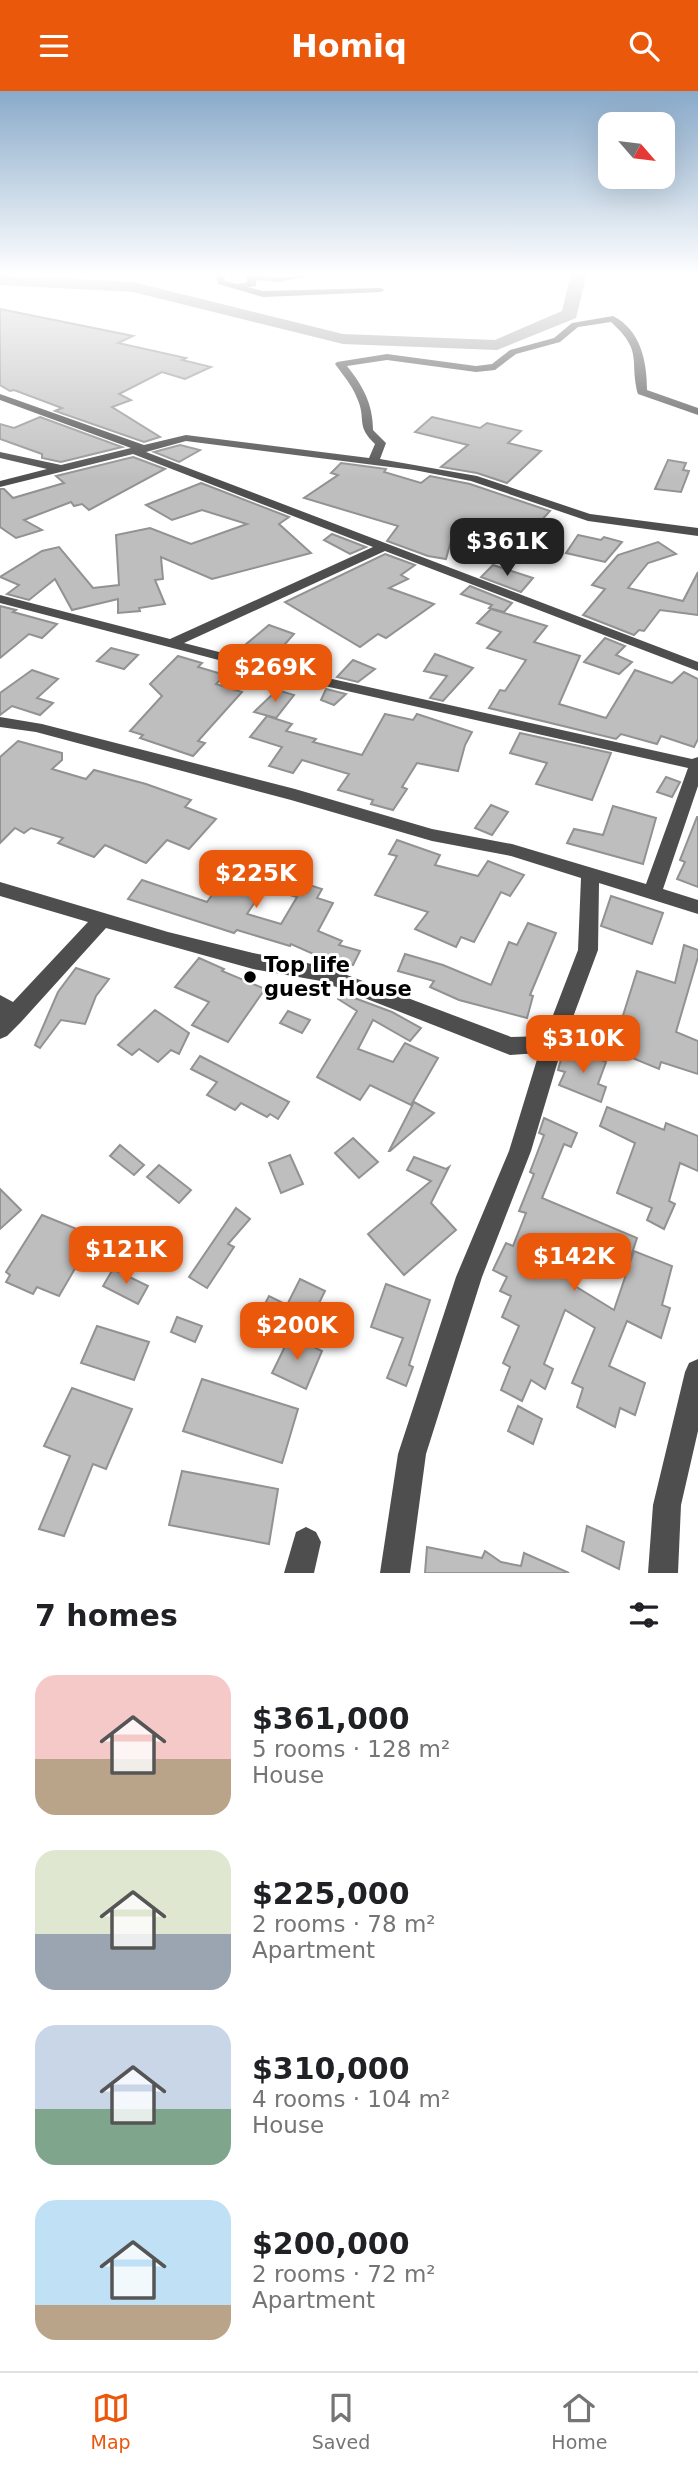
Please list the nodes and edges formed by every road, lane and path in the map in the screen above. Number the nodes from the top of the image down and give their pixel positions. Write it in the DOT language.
graph roads {
  1 [pos="552,342"];
  2 [pos="636,342"];
  3 [pos="0,397"];
  4 [pos="698,412"];
  5 [pos="141,450"];
  6 [pos="0,455"];
  7 [pos="373,462"];
  8 [pos="63,469"];
  9 [pos="0,484"];
  10 [pos="698,532"];
  11 [pos="384,547"];
  12 [pos="0,599"];
  13 [pos="170,644"];
  14 [pos="698,667"];
  15 [pos="0,722"];
  16 [pos="697,764"];
  17 [pos="590,873"];
  18 [pos="0,889"];
  19 [pos="653,891"];
  20 [pos="698,907"];
  21 [pos="103,919"];
  22 [pos="5,1016"];
  23 [pos="552,1044"];
  24 [pos="698,1372"];
  25 [pos="306,1542"];
  26 [pos="299,1573"];
  27 [pos="395,1573"];
  28 [pos="663,1573"];
  1 -- 7 [label="street"];
  2 -- 4 [label="street"];
  3 -- 5 [label="street"];
  5 -- 7 [label="street"];
  5 -- 8 [label="street"];
  5 -- 11 [label="street"];
  6 -- 8 [label="street"];
  7 -- 10 [label="street"];
  8 -- 9 [label="street"];
  11 -- 13 [label="street"];
  11 -- 14 [label="street"];
  12 -- 13 [label="street"];
  13 -- 16 [label="street"];
  15 -- 17 [label="street"];
  16 -- 19 [label="street"];
  17 -- 19 [label="street"];
  17 -- 23 [label="street"];
  18 -- 21 [label="street"];
  19 -- 20 [label="street"];
  21 -- 22 [label="street"];
  21 -- 23 [label="street"];
  23 -- 27 [label="street"];
  24 -- 28 [label="street"];
  25 -- 26 [label="street"];
}
